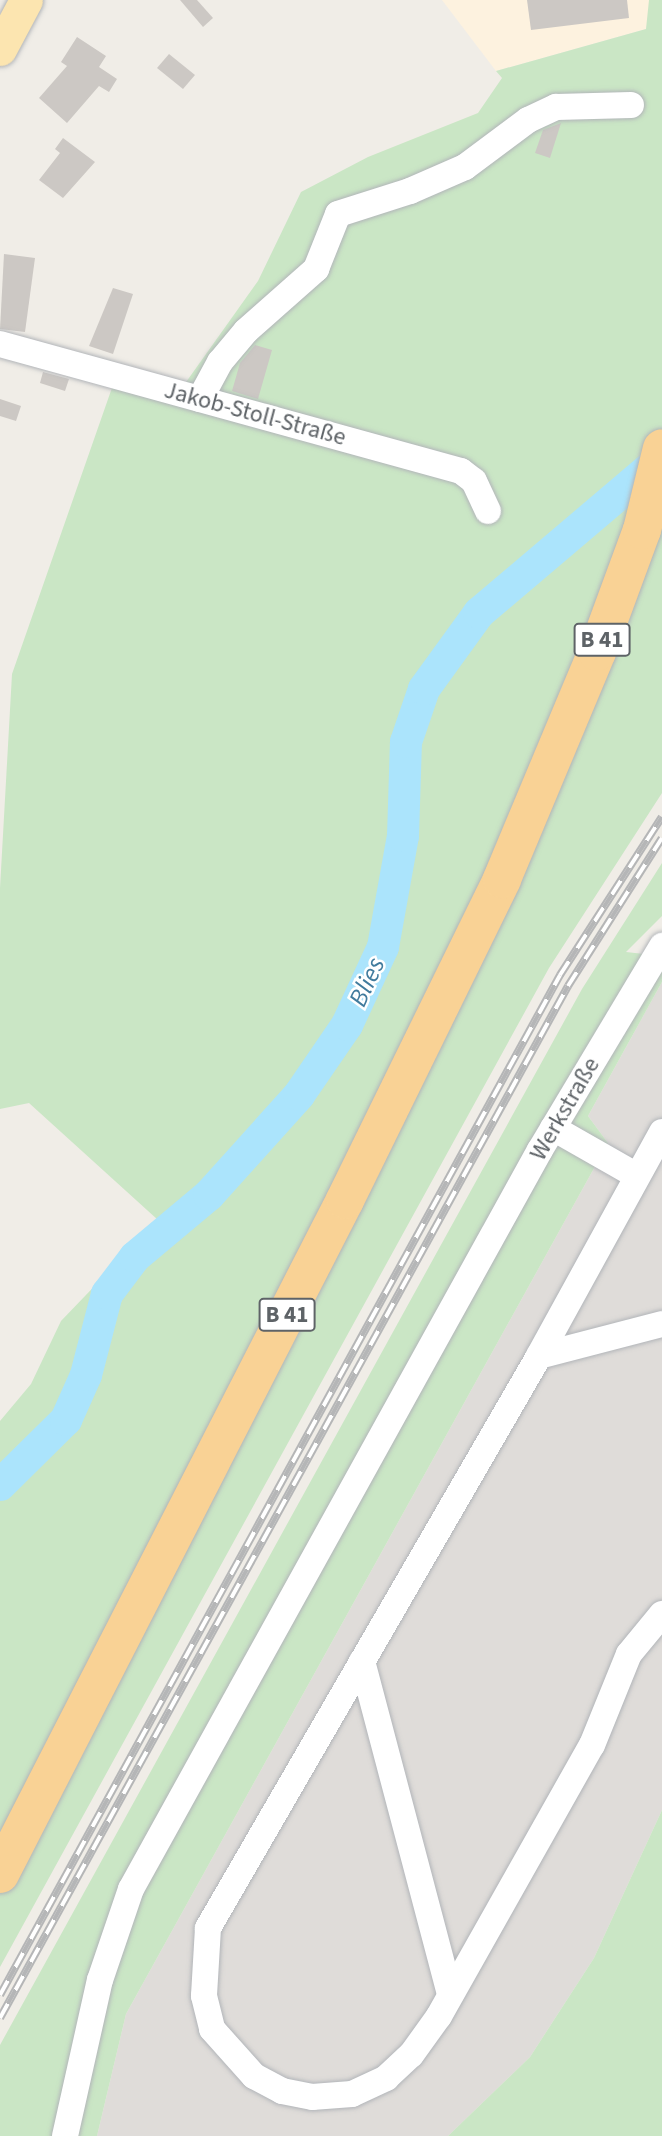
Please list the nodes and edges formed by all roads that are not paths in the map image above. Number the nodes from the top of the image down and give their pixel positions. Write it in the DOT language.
graph roads {
  1 [pos="26,0"];
  2 [pos="0,49"];
  3 [pos="631,105"];
  4 [pos="0,344"];
  5 [pos="200,400"];
  6 [pos="662,448"];
  7 [pos="488,512"];
  8 [pos="662,946"];
  9 [pos="553,1128"];
  10 [pos="662,1132"];
  11 [pos="637,1175"];
  12 [pos="662,1324"];
  13 [pos="539,1356"];
  14 [pos="662,1614"];
  15 [pos="362,1661"];
  16 [pos="0,1874"];
  17 [pos="450,1994"];
  18 [pos="65,2136"];
  1 -- 2 [label="main road"];
  3 -- 5 [label="street"];
  4 -- 5 [label="street, Jakob-Stoll-Straße"];
  5 -- 7 [label="street, Jakob-Stoll-Straße"];
  6 -- 16 [label="highway, B 41"];
  8 -- 9 [label="street, Werkstraße"];
  9 -- 11 [label="street"];
  9 -- 18 [label="street, Werkstraße"];
  10 -- 11 [label="street"];
  11 -- 13 [label="street"];
  12 -- 13 [label="street"];
  13 -- 15 [label="street"];
  14 -- 17 [label="street"];
  15 -- 17 [label="street"];
  15 -- 17 [label="street"];
}
